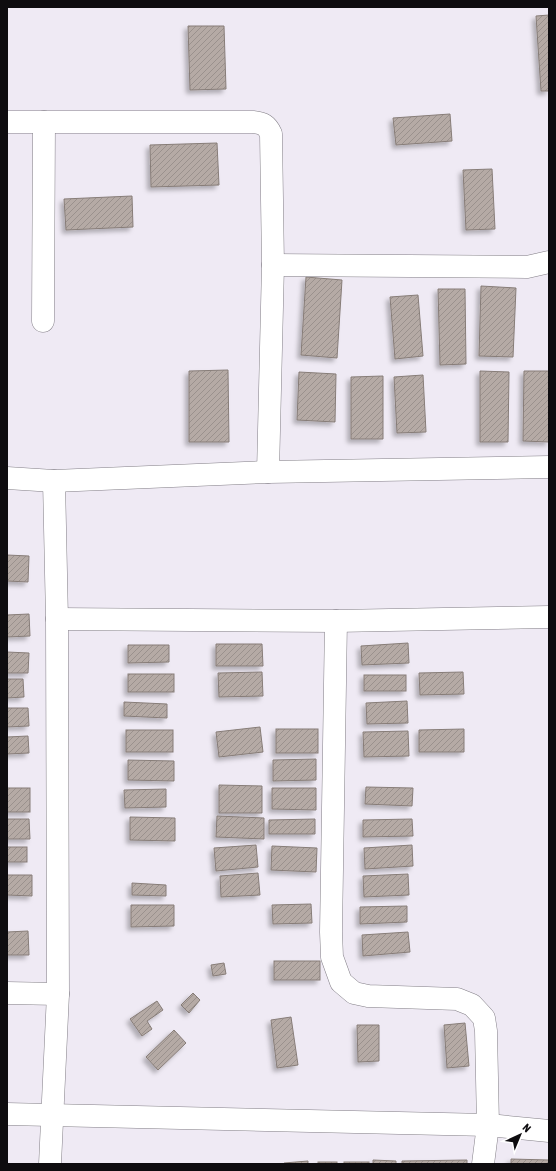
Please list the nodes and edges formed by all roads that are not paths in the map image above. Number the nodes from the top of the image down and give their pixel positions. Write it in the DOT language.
graph roads {
  1 [pos="7,122"];
  2 [pos="44,122"];
  3 [pos="549,262"];
  4 [pos="272,265"];
  5 [pos="43,321"];
  6 [pos="549,467"];
  7 [pos="268,472"];
  8 [pos="7,478"];
  9 [pos="54,481"];
  10 [pos="549,617"];
  11 [pos="57,619"];
  12 [pos="336,621"];
  13 [pos="7,994"];
  14 [pos="58,994"];
  15 [pos="7,1114"];
  16 [pos="53,1115"];
  17 [pos="488,1125"];
  18 [pos="549,1131"];
  19 [pos="50,1164"];
  20 [pos="483,1164"];
  1 -- 2 [label="street"];
  2 -- 4 [label="street"];
  2 -- 5 [label="street"];
  3 -- 4 [label="street"];
  4 -- 7 [label="street"];
  6 -- 7 [label="street"];
  7 -- 9 [label="street"];
  8 -- 9 [label="street"];
  9 -- 11 [label="street"];
  10 -- 12 [label="street"];
  11 -- 12 [label="street"];
  11 -- 14 [label="street"];
  12 -- 17 [label="street"];
  13 -- 14 [label="street"];
  14 -- 16 [label="street"];
  15 -- 16 [label="street"];
  16 -- 17 [label="street"];
  16 -- 19 [label="street"];
  17 -- 18 [label="street"];
  17 -- 20 [label="street"];
}
